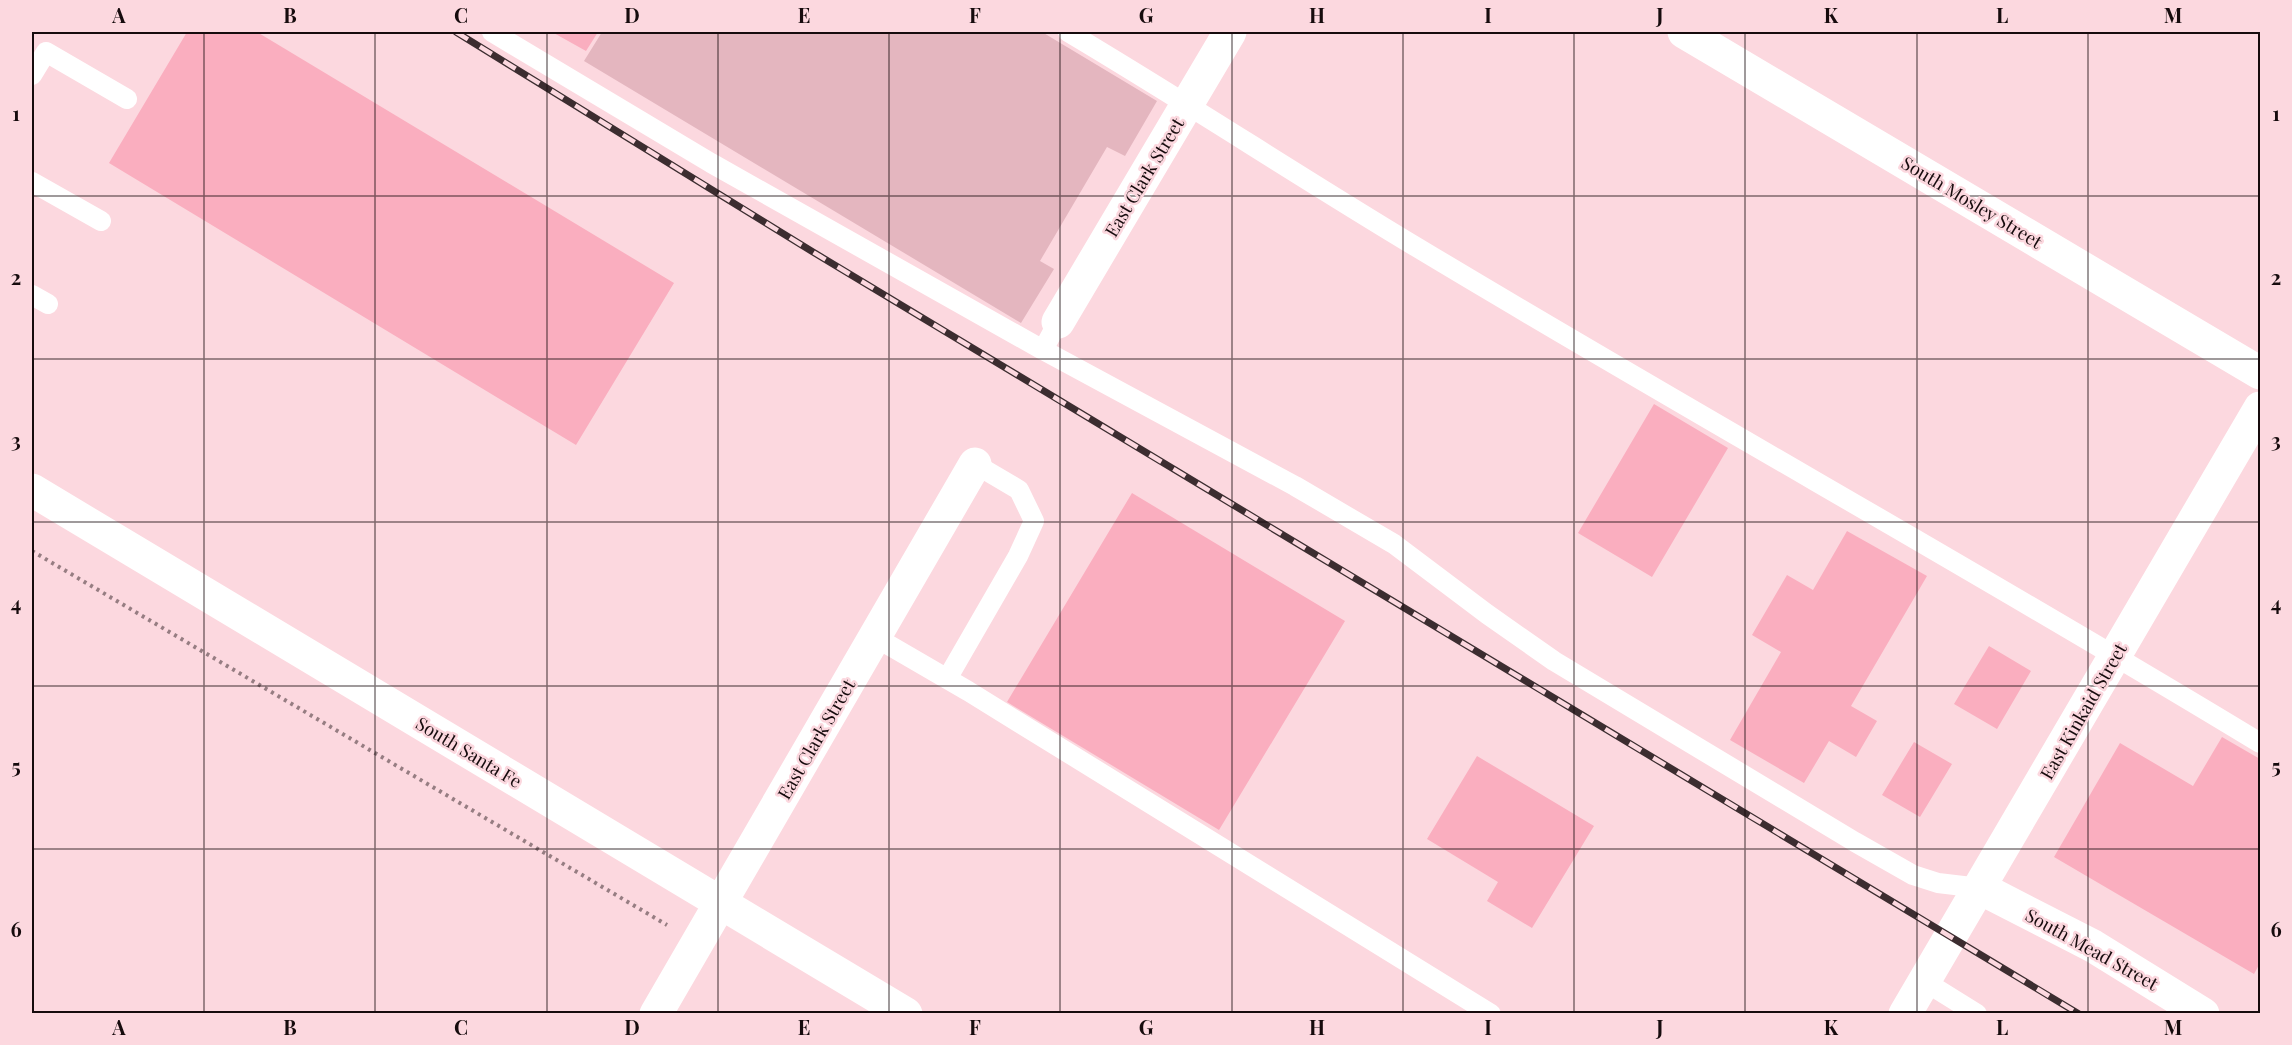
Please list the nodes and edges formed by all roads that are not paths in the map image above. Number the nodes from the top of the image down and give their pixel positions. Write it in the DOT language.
graph roads {
  1 [pos="492,32"];
  2 [pos="1068,32"];
  3 [pos="1230,32"];
  4 [pos="1684,32"];
  5 [pos="32,75"];
  6 [pos="127,99"];
  7 [pos="1187,104"];
  8 [pos="32,182"];
  9 [pos="101,221"];
  10 [pos="1058,322"];
  11 [pos="1043,350"];
  12 [pos="2260,373"];
  13 [pos="2260,408"];
  14 [pos="975,464"];
  15 [pos="32,490"];
  16 [pos="875,637"];
  17 [pos="2116,655"];
  18 [pos="947,679"];
  19 [pos="2260,743"];
  20 [pos="1980,888"];
  21 [pos="721,903"];
  22 [pos="1924,981"];
  23 [pos="656,1014"];
  24 [pos="906,1014"];
  25 [pos="1491,1014"];
  26 [pos="1905,1014"];
  27 [pos="1977,1014"];
  28 [pos="2203,1014"];
  1 -- 11 [label="lane"];
  2 -- 7 [label="lane"];
  3 -- 7 [label="street, East Clark Street"];
  4 -- 12 [label="street, South Mosley Street"];
  5 -- 6 [label="lane"];
  7 -- 10 [label="street, East Clark Street"];
  7 -- 17 [label="lane"];
  8 -- 9 [label="lane"];
  10 -- 11 [label="lane"];
  11 -- 20 [label="lane"];
  13 -- 17 [label="street, East Kinkaid Street"];
  14 -- 16 [label="street, East Clark Street"];
  14 -- 18 [label="lane"];
  15 -- 21 [label="street, South Santa Fe"];
  16 -- 18 [label="lane"];
  16 -- 21 [label="street, East Clark Street"];
  17 -- 19 [label="lane"];
  17 -- 20 [label="street, East Kinkaid Street"];
  18 -- 25 [label="lane"];
  20 -- 22 [label="street, East Kinkaid Street"];
  20 -- 28 [label="street, South Mead Street"];
  21 -- 23 [label="street, East Clark Street"];
  21 -- 24 [label="street, South Santa Fe"];
  22 -- 26 [label="street, East Kinkaid Street"];
  22 -- 27 [label="lane"];
}
